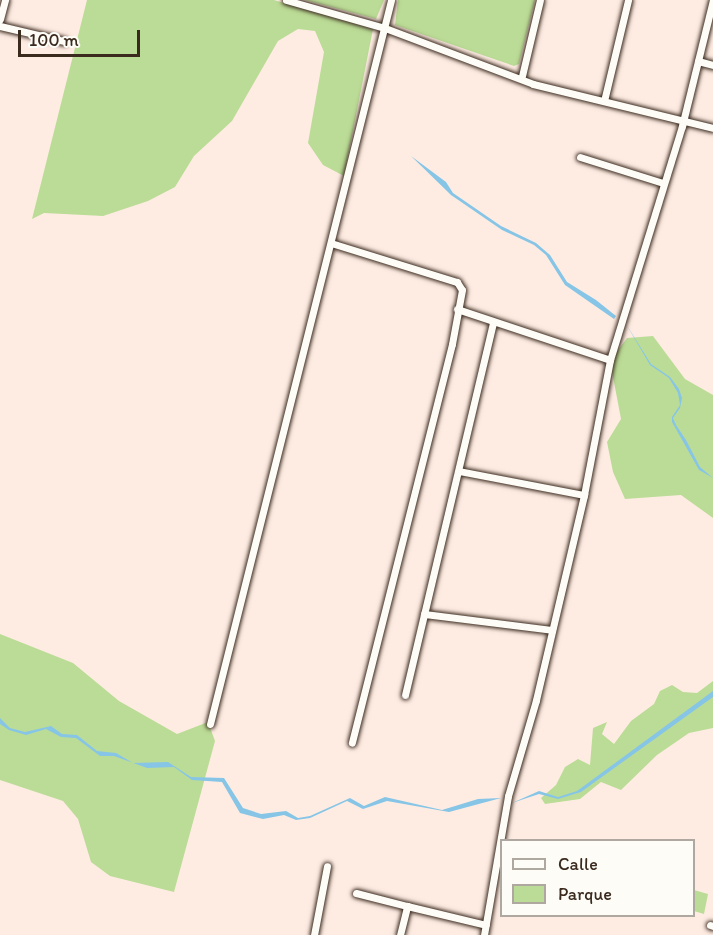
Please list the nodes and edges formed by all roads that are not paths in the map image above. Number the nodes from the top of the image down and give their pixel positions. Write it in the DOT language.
graph roads {
  1 [pos="5,0"];
  2 [pos="285,0"];
  3 [pos="392,0"];
  4 [pos="540,0"];
  5 [pos="628,0"];
  6 [pos="713,0"];
  7 [pos="0,19"];
  8 [pos="0,26"];
  9 [pos="385,28"];
  10 [pos="64,41"];
  11 [pos="698,61"];
  12 [pos="713,65"];
  13 [pos="522,76"];
  14 [pos="603,101"];
  15 [pos="683,121"];
  16 [pos="713,128"];
  17 [pos="580,157"];
  18 [pos="663,183"];
  19 [pos="331,243"];
  20 [pos="457,309"];
  21 [pos="493,322"];
  22 [pos="610,360"];
  23 [pos="459,471"];
  24 [pos="585,495"];
  25 [pos="424,614"];
  26 [pos="552,630"];
  27 [pos="405,695"];
  28 [pos="210,724"];
  29 [pos="352,743"];
  30 [pos="501,839"];
  31 [pos="500,845"];
  32 [pos="327,866"];
  33 [pos="356,893"];
  34 [pos="407,906"];
  35 [pos="486,925"];
  36 [pos="314,935"];
  37 [pos="400,935"];
  38 [pos="484,935"];
  1 -- 7 [label="street"];
  2 -- 9 [label="street"];
  3 -- 9 [label="street"];
  4 -- 13 [label="street"];
  5 -- 14 [label="street"];
  6 -- 11 [label="street"];
  8 -- 10 [label="street"];
  9 -- 13 [label="street"];
  9 -- 19 [label="street"];
  11 -- 12 [label="street"];
  11 -- 15 [label="street"];
  13 -- 14 [label="street"];
  14 -- 15 [label="street"];
  15 -- 16 [label="street"];
  15 -- 18 [label="street"];
  17 -- 18 [label="street"];
  18 -- 22 [label="street"];
  19 -- 20 [label="street"];
  19 -- 28 [label="street"];
  20 -- 21 [label="street"];
  20 -- 29 [label="street"];
  21 -- 22 [label="street"];
  21 -- 23 [label="street"];
  22 -- 24 [label="street"];
  23 -- 24 [label="street"];
  23 -- 25 [label="street"];
  24 -- 26 [label="street"];
  25 -- 26 [label="street"];
  25 -- 27 [label="street"];
  26 -- 30 [label="street"];
  31 -- 35 [label="street"];
  32 -- 36 [label="street"];
  33 -- 34 [label="street"];
  34 -- 35 [label="street"];
  34 -- 37 [label="street"];
  35 -- 38 [label="street"];
}
